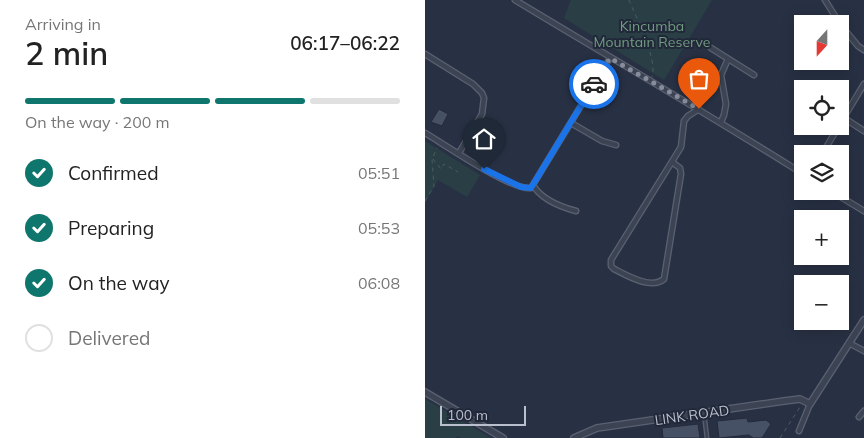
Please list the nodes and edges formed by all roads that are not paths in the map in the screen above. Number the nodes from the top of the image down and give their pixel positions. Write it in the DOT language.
graph roads {
  1 [pos="515,0"];
  2 [pos="825,0"];
  3 [pos="834,15"];
  4 [pos="849,35"];
  5 [pos="711,48"];
  6 [pos="864,50"];
  7 [pos="425,54"];
  8 [pos="610,58"];
  9 [pos="728,59"];
  10 [pos="754,75"];
  11 [pos="864,84"];
  12 [pos="699,109"];
  13 [pos="849,110"];
  14 [pos="849,121"];
  15 [pos="721,122"];
  16 [pos="571,123"];
  17 [pos="864,131"];
  18 [pos="425,133"];
  19 [pos="616,145"];
  20 [pos="459,153"];
  21 [pos="672,162"];
  22 [pos="794,168"];
  23 [pos="533,185"];
  24 [pos="846,200"];
  25 [pos="576,211"];
  26 [pos="864,211"];
  27 [pos="864,320"];
  28 [pos="849,343"];
  29 [pos="864,351"];
  30 [pos="425,392"];
  31 [pos="810,404"];
  32 [pos="864,411"];
  33 [pos="705,413"];
  34 [pos="859,417"];
  35 [pos="799,431"];
  36 [pos="503,438"];
  37 [pos="574,438"];
  38 [pos="707,438"];
  1 -- 8 [label="street"];
  2 -- 3 [label="street"];
  4 -- 6 [label="street"];
  5 -- 9 [label="street"];
  7 -- 20 [label="street"];
  8 -- 12 [label="street"];
  8 -- 16 [label="street"];
  9 -- 10 [label="street"];
  9 -- 15 [label="street"];
  11 -- 13 [label="street"];
  12 -- 15 [label="street"];
  12 -- 21 [label="street"];
  14 -- 17 [label="street"];
  15 -- 22 [label="street"];
  16 -- 19 [label="street"];
  16 -- 23 [label="street"];
  18 -- 20 [label="street"];
  20 -- 23 [label="street"];
  21 -- 21 [label="street"];
  23 -- 25 [label="street"];
  24 -- 26 [label="street"];
  27 -- 28 [label="street"];
  28 -- 29 [label="street"];
  28 -- 31 [label="street"];
  30 -- 36 [label="street"];
  31 -- 33 [label="street, LINK ROAD"];
  31 -- 35 [label="street"];
  32 -- 34 [label="street"];
  33 -- 37 [label="street, LINK ROAD"];
  33 -- 38 [label="lane"];
}
